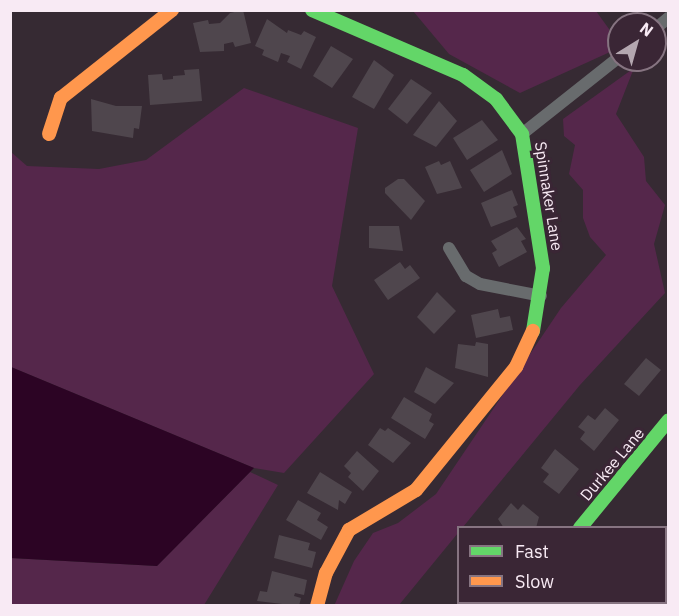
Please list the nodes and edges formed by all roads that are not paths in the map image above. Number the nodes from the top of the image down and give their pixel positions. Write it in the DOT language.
graph roads {
  1 [pos="172,10"];
  2 [pos="312,10"];
  3 [pos="607,67"];
  4 [pos="49,134"];
  5 [pos="522,134"];
  6 [pos="449,248"];
  7 [pos="542,296"];
  8 [pos="669,421"];
  9 [pos="582,526"];
  10 [pos="317,606"];
  1 -- 4 [label="street"];
  2 -- 5 [label="street, Spinnaker Lane"];
  3 -- 5 [label="street"];
  5 -- 7 [label="street, Spinnaker Lane"];
  6 -- 7 [label="street"];
  7 -- 10 [label="street, Spinnaker Lane"];
  8 -- 9 [label="street, Durkee Lane"];
}
